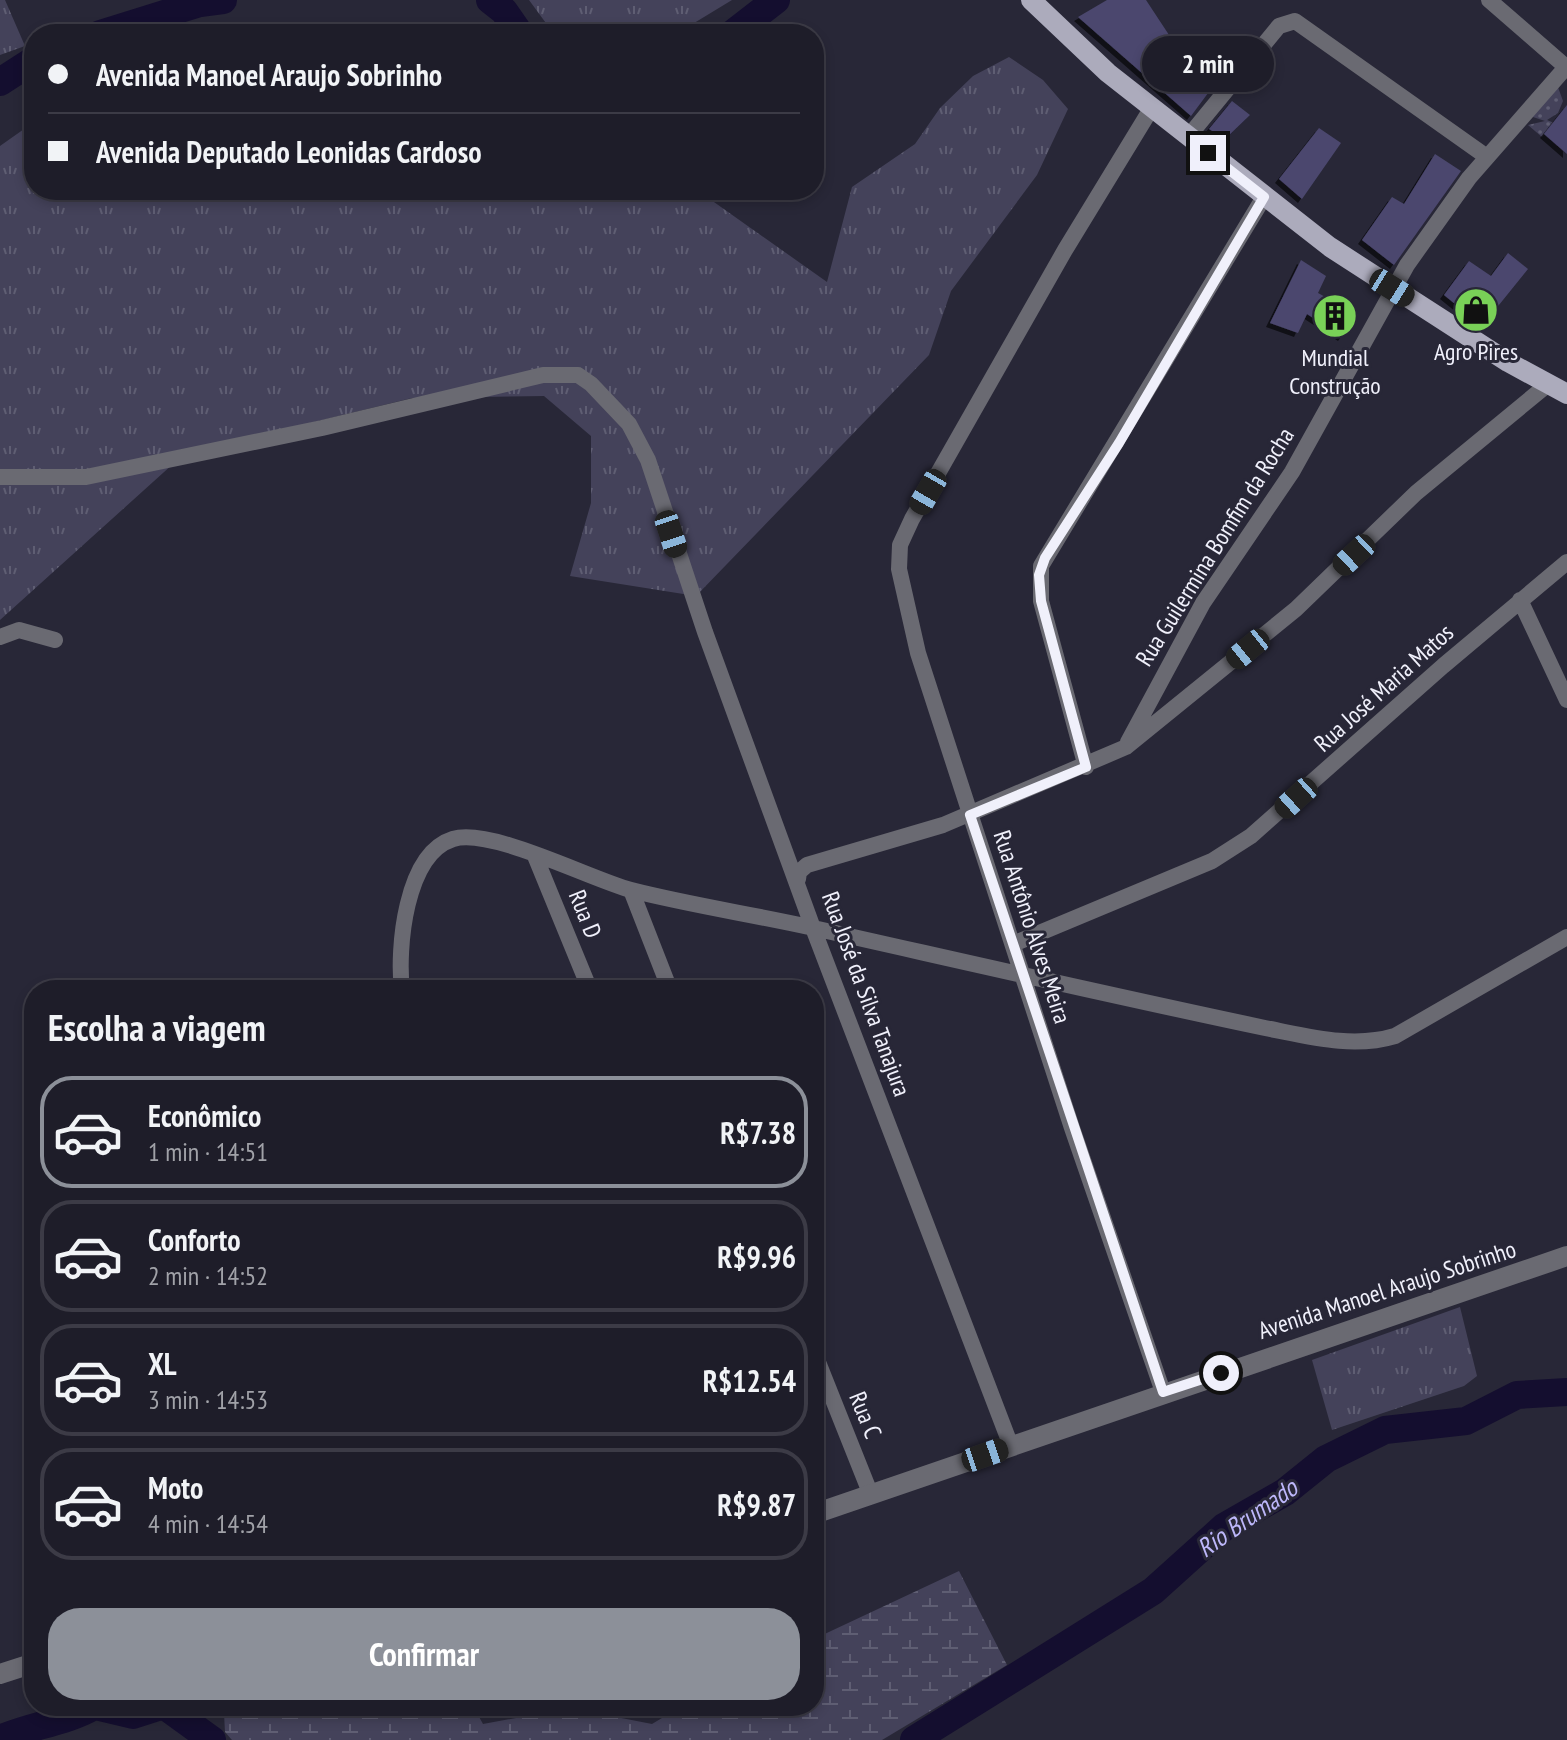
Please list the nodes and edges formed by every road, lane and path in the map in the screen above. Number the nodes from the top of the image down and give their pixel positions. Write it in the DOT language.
graph roads {
  1 [pos="1031,0"];
  2 [pos="1489,0"];
  3 [pos="1567,67"];
  4 [pos="1151,109"];
  5 [pos="1188,137"];
  6 [pos="1487,157"];
  7 [pos="1264,197"];
  8 [pos="1392,288"];
  9 [pos="1547,385"];
  10 [pos="1567,394"];
  11 [pos="0,477"];
  12 [pos="1567,562"];
  13 [pos="1520,600"];
  14 [pos="0,637"];
  15 [pos="55,640"];
  16 [pos="1567,700"];
  17 [pos="1126,747"];
  18 [pos="1086,767"];
  19 [pos="970,815"];
  20 [pos="535,856"];
  21 [pos="798,879"];
  22 [pos="631,890"];
  23 [pos="813,928"];
  24 [pos="1567,937"];
  25 [pos="1013,944"];
  26 [pos="1023,976"];
  27 [pos="401,980"];
  28 [pos="586,980"];
  29 [pos="666,980"];
  30 [pos="1567,1256"];
  31 [pos="824,1377"];
  32 [pos="1163,1392"];
  33 [pos="1011,1446"];
  34 [pos="871,1495"];
  35 [pos="824,1511"];
  36 [pos="24,1666"];
  37 [pos="0,1674"];
  1 -- 4 [label="main road"];
  2 -- 3 [label="street"];
  3 -- 6 [label="street, Rua Guilermina Bomfim da Rocha"];
  4 -- 5 [label="main road"];
  4 -- 19 [label="street, Rua Antônio Alves Meira"];
  5 -- 6 [label="street"];
  5 -- 7 [label="main road"];
  6 -- 8 [label="street, Rua Guilermina Bomfim da Rocha"];
  7 -- 8 [label="main road"];
  7 -- 18 [label="street"];
  8 -- 9 [label="main road"];
  8 -- 17 [label="street, Rua Guilermina Bomfim da Rocha"];
  9 -- 10 [label="main road"];
  9 -- 17 [label="street"];
  11 -- 21 [label="street, Rua José da Silva Tanajura"];
  12 -- 13 [label="street, Rua José Maria Matos"];
  13 -- 16 [label="street"];
  13 -- 25 [label="street, Rua José Maria Matos"];
  14 -- 15 [label="street"];
  17 -- 18 [label="street"];
  18 -- 19 [label="street"];
  19 -- 21 [label="street"];
  19 -- 25 [label="street, Rua Antônio Alves Meira"];
  20 -- 22 [label="street"];
  20 -- 27 [label="street"];
  20 -- 28 [label="street, Rua D"];
  21 -- 23 [label="street, Rua José da Silva Tanajura"];
  22 -- 23 [label="street"];
  22 -- 29 [label="street"];
  23 -- 26 [label="street"];
  23 -- 33 [label="street, Rua José da Silva Tanajura"];
  24 -- 26 [label="street"];
  25 -- 26 [label="street, Rua Antônio Alves Meira"];
  26 -- 32 [label="street, Rua Antônio Alves Meira"];
  30 -- 32 [label="street, Avenida Manoel Araujo Sobrinho"];
  31 -- 34 [label="street, Rua C"];
  32 -- 33 [label="street, Avenida Manoel Araujo Sobrinho"];
  33 -- 34 [label="street, Avenida Manoel Araujo Sobrinho"];
  34 -- 35 [label="street, Avenida Manoel Araujo Sobrinho"];
  36 -- 37 [label="street"];
}
